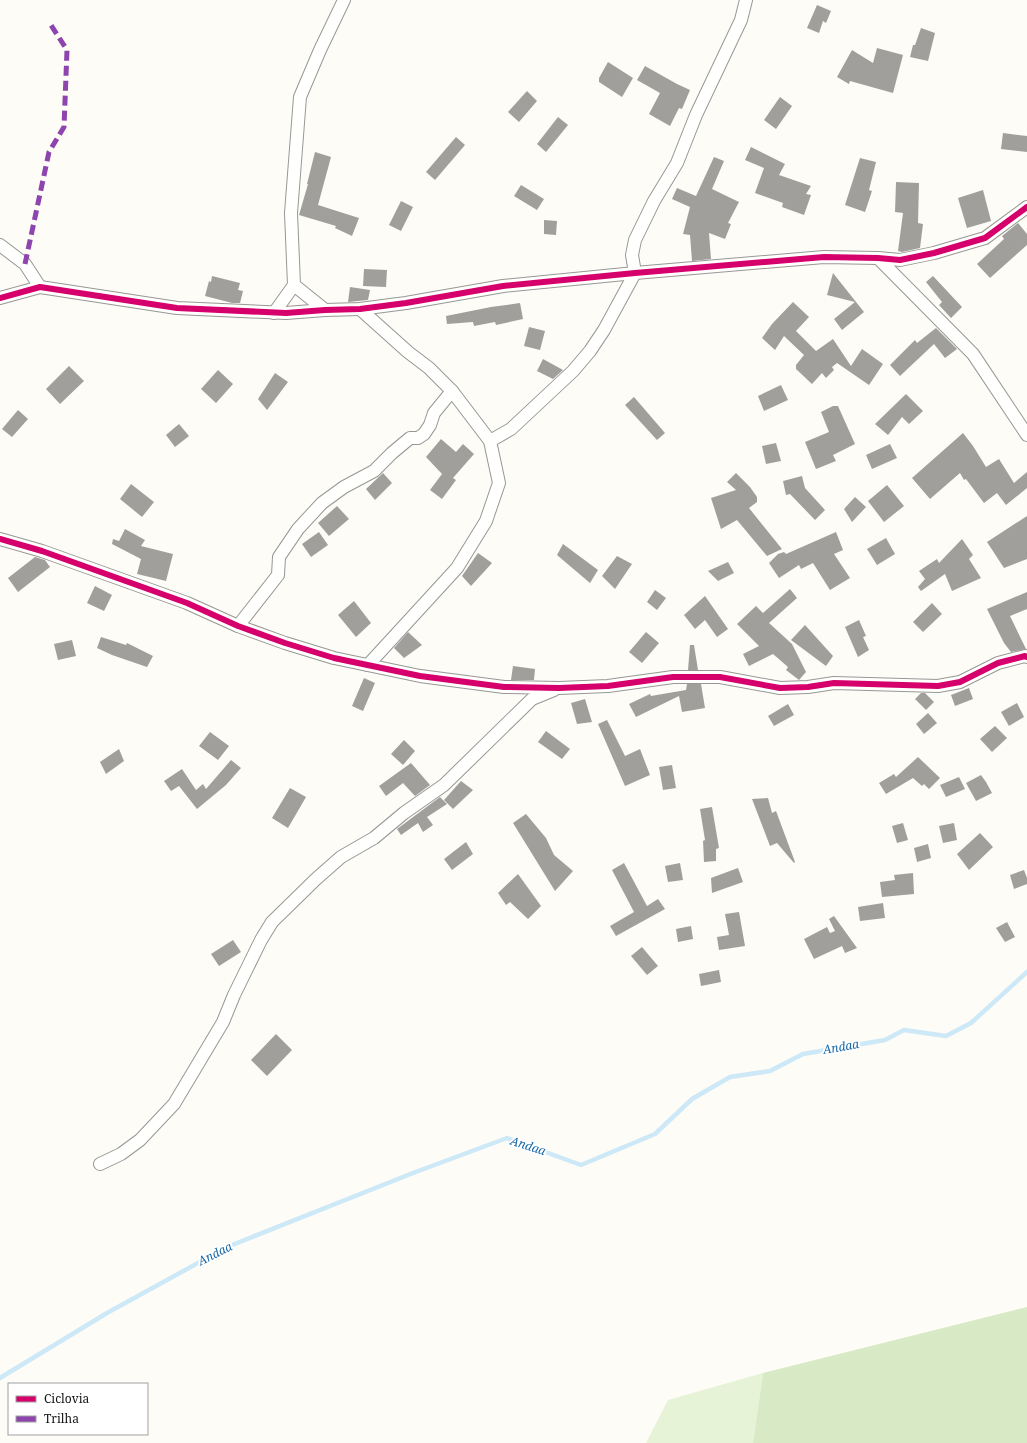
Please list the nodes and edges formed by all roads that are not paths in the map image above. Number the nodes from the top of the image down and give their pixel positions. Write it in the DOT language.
graph roads {
  1 [pos="344,0"];
  2 [pos="746,0"];
  3 [pos="1027,207"];
  4 [pos="0,245"];
  5 [pos="878,258"];
  6 [pos="635,273"];
  7 [pos="294,284"];
  8 [pos="40,287"];
  9 [pos="0,298"];
  10 [pos="360,309"];
  11 [pos="325,310"];
  12 [pos="274,313"];
  13 [pos="452,391"];
  14 [pos="1027,435"];
  15 [pos="490,441"];
  16 [pos="0,539"];
  17 [pos="238,626"];
  18 [pos="1027,657"];
  19 [pos="368,665"];
  20 [pos="559,688"];
  21 [pos="100,1164"];
  1 -- 7 [label="street"];
  2 -- 6 [label="street"];
  3 -- 5 [label="street"];
  4 -- 8 [label="street"];
  5 -- 6 [label="street"];
  5 -- 14 [label="street"];
  6 -- 10 [label="street"];
  6 -- 15 [label="street"];
  7 -- 11 [label="street"];
  7 -- 12 [label="street"];
  8 -- 9 [label="street"];
  8 -- 12 [label="street"];
  10 -- 11 [label="street"];
  10 -- 13 [label="street"];
  11 -- 12 [label="street"];
  13 -- 15 [label="street"];
  13 -- 17 [label="street"];
  15 -- 19 [label="street"];
  16 -- 17 [label="street"];
  17 -- 19 [label="street"];
  18 -- 20 [label="street"];
  19 -- 20 [label="street"];
  20 -- 21 [label="street"];
}
